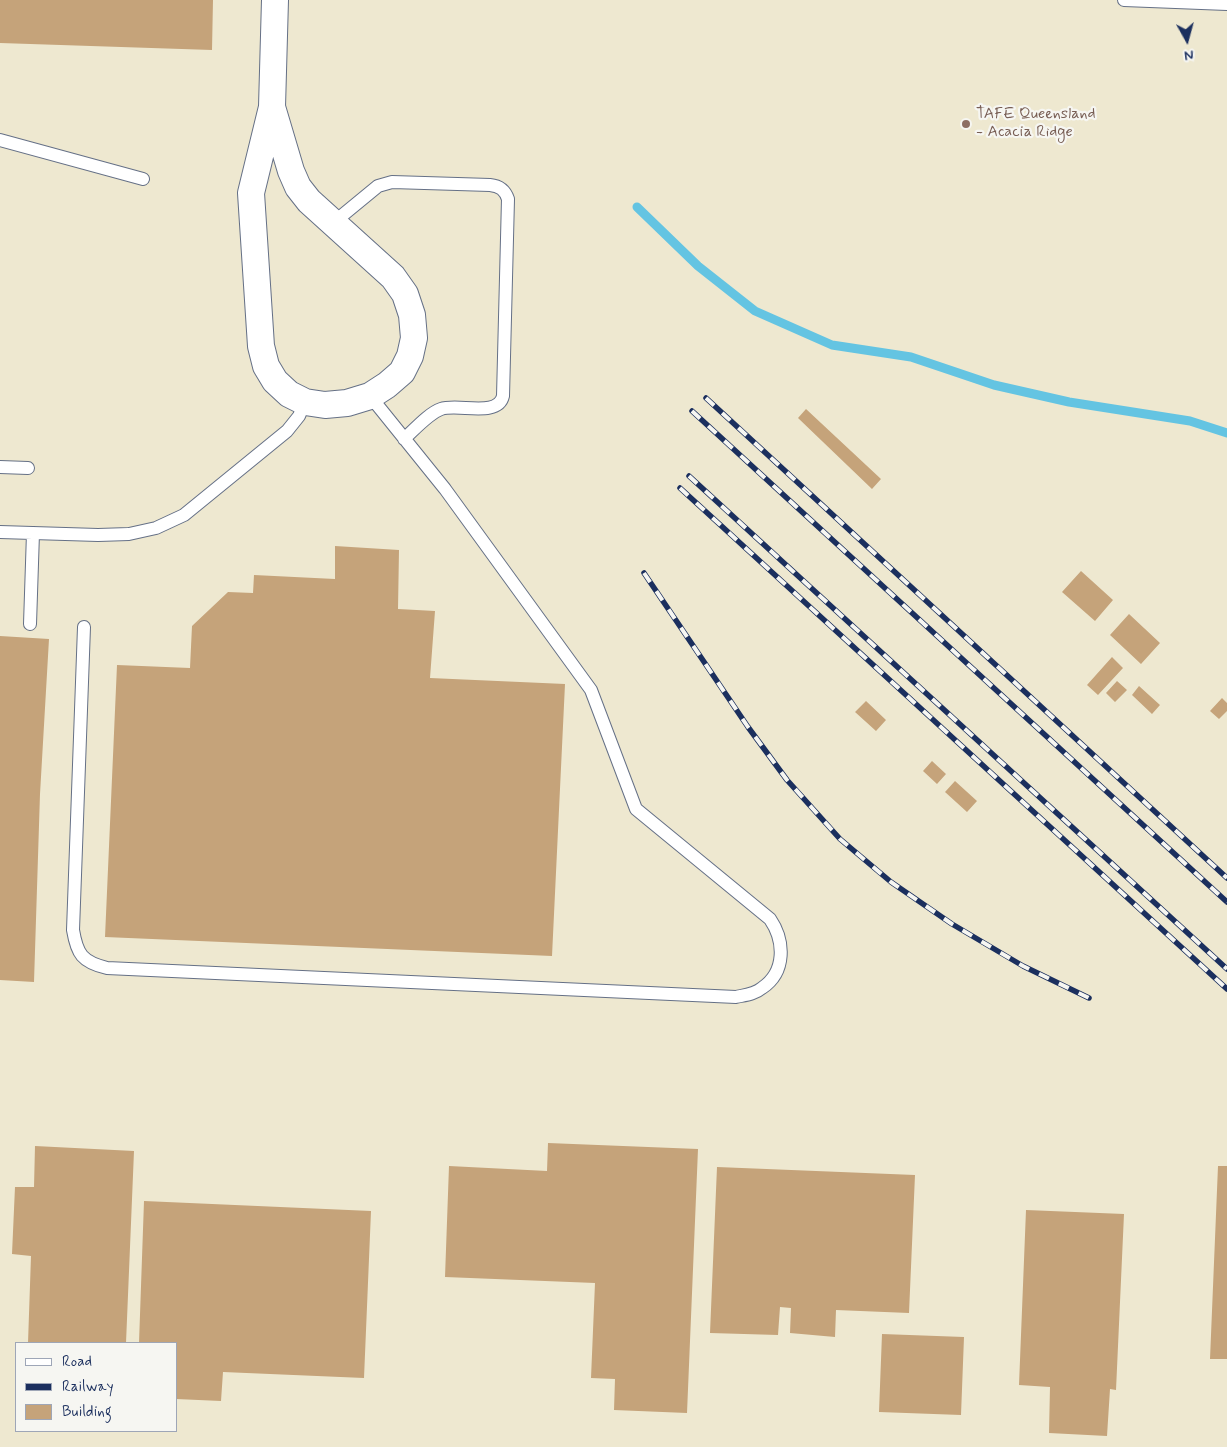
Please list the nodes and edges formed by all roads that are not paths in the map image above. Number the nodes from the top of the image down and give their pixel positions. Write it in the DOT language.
graph roads {
  1 [pos="275,0"];
  2 [pos="1124,0"];
  3 [pos="1227,4"];
  4 [pos="272,107"];
  5 [pos="0,140"];
  6 [pos="143,179"];
  7 [pos="333,223"];
  8 [pos="370,396"];
  9 [pos="306,402"];
  10 [pos="404,439"];
  11 [pos="0,467"];
  12 [pos="28,468"];
  13 [pos="0,532"];
  14 [pos="33,533"];
  15 [pos="30,624"];
  16 [pos="84,627"];
  1 -- 4 [label="street"];
  2 -- 3 [label="lane"];
  4 -- 7 [label="street"];
  4 -- 9 [label="street"];
  5 -- 6 [label="lane"];
  7 -- 8 [label="street"];
  7 -- 10 [label="lane"];
  8 -- 9 [label="street"];
  8 -- 10 [label="lane"];
  9 -- 14 [label="lane"];
  10 -- 16 [label="lane"];
  11 -- 12 [label="lane"];
  13 -- 14 [label="lane"];
  14 -- 15 [label="lane"];
}
